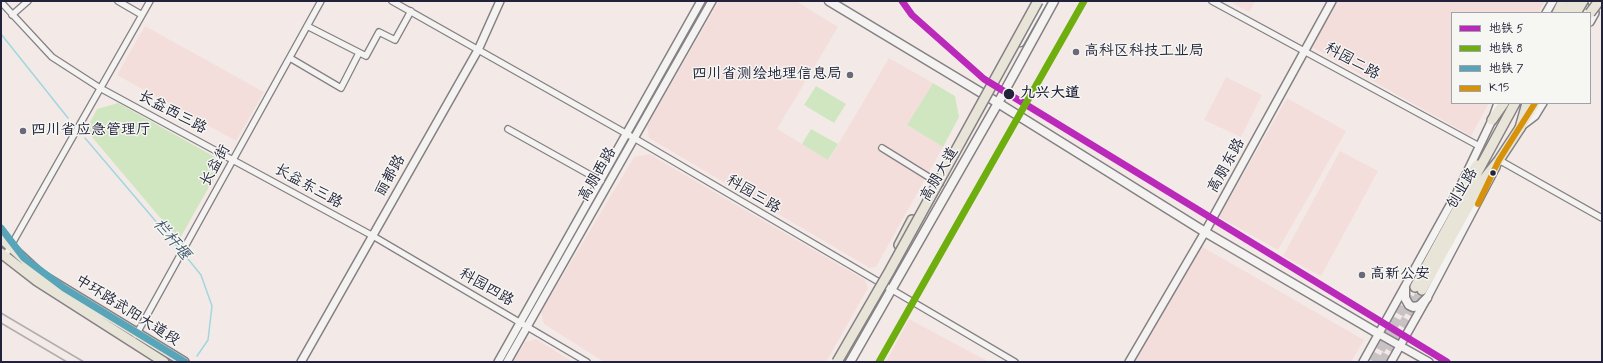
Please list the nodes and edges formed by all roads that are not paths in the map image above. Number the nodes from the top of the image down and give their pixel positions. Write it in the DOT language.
graph roads {
  1 [pos="28,1"];
  2 [pos="118,1"];
  3 [pos="150,1"];
  4 [pos="321,1"];
  5 [pos="392,1"];
  6 [pos="500,1"];
  7 [pos="701,1"];
  8 [pos="712,1"];
  9 [pos="829,1"];
  10 [pos="1038,1"];
  11 [pos="1043,1"];
  12 [pos="1054,1"];
  13 [pos="1212,1"];
  14 [pos="1332,1"];
  15 [pos="1552,1"];
  16 [pos="1563,1"];
  17 [pos="1573,1"];
  18 [pos="1583,1"];
  19 [pos="1592,1"];
  20 [pos="1598,1"];
  21 [pos="1,2"];
  22 [pos="411,12"];
  23 [pos="1546,12"];
  24 [pos="1558,12"];
  25 [pos="1567,12"];
  26 [pos="1577,12"];
  27 [pos="1591,12"];
  28 [pos="12,15"];
  29 [pos="142,15"];
  30 [pos="1591,20"];
  31 [pos="307,26"];
  32 [pos="478,50"];
  33 [pos="1305,50"];
  34 [pos="360,53"];
  35 [pos="290,58"];
  36 [pos="997,74"];
  37 [pos="100,88"];
  38 [pos="990,98"];
  39 [pos="998,103"];
  40 [pos="1498,104"];
  41 [pos="1503,104"];
  42 [pos="1514,104"];
  43 [pos="1527,104"];
  44 [pos="1534,104"];
  45 [pos="1542,104"];
  46 [pos="1492,120"];
  47 [pos="1520,128"];
  48 [pos="508,129"];
  49 [pos="628,134"];
  50 [pos="634,138"];
  51 [pos="1479,146"];
  52 [pos="1491,146"];
  53 [pos="882,148"];
  54 [pos="233,160"];
  55 [pos="1498,160"];
  56 [pos="601,181"];
  57 [pos="940,184"];
  58 [pos="1459,189"];
  59 [pos="1602,218"];
  60 [pos="1205,232"];
  61 [pos="372,236"];
  62 [pos="1,238"];
  63 [pos="11,247"];
  64 [pos="3,254"];
  65 [pos="887,288"];
  66 [pos="1405,288"];
  67 [pos="1427,298"];
  68 [pos="524,324"];
  69 [pos="138,333"];
  70 [pos="1379,334"];
  71 [pos="132,342"];
  72 [pos="1400,346"];
  73 [pos="164,362"];
  74 [pos="184,362"];
  75 [pos="301,362"];
  76 [pos="498,362"];
  77 [pos="506,362"];
  78 [pos="587,362"];
  79 [pos="837,362"];
  80 [pos="840,362"];
  81 [pos="850,362"];
  82 [pos="1015,362"];
  83 [pos="1129,362"];
  84 [pos="1363,362"];
  85 [pos="1390,362"];
  86 [pos="1429,362"];
  1 -- 28 [label="street"];
  2 -- 29 [label="street"];
  3 -- 29 [label="street"];
  4 -- 31 [label="street, 长益街"];
  5 -- 22 [label="street, 科园三路"];
  6 -- 32 [label="street, 丽都路"];
  7 -- 49 [label="street, 高朋西路"];
  8 -- 50 [label="street, 高朋西路"];
  9 -- 38 [label="main road"];
  10 -- 36 [label="main road, bridge"];
  11 -- 38 [label="main road, 高朋大道"];
  12 -- 39 [label="main road, 高朋大道"];
  13 -- 33 [label="street, 科园二路"];
  14 -- 33 [label="street, 高朋东路"];
  15 -- 23 [label="street"];
  16 -- 24 [label="main road"];
  17 -- 25 [label="main road"];
  18 -- 26 [label="main road"];
  19 -- 30 [label="street"];
  20 -- 27 [label="main road, bridge"];
  21 -- 28 [label="street, 长益西三路"];
  22 -- 32 [label="street, 科园三路"];
  22 -- 34 [label="street"];
  28 -- 37 [label="street, 长益西三路"];
  29 -- 37 [label="street"];
  31 -- 34 [label="street"];
  31 -- 35 [label="street, 长益街"];
  32 -- 49 [label="street, 科园三路"];
  32 -- 61 [label="street, 丽都路"];
  33 -- 51 [label="street, 科园二路"];
  33 -- 60 [label="street, 高朋东路"];
  34 -- 35 [label="street"];
  35 -- 54 [label="street, 长益街"];
  36 -- 65 [label="main road, bridge"];
  36 -- 79 [label="main road, bridge"];
  37 -- 54 [label="street, 长益西三路"];
  37 -- 63 [label="street"];
  38 -- 39 [label="main road"];
  38 -- 57 [label="main road, 高朋大道"];
  39 -- 60 [label="main road"];
  39 -- 65 [label="main road, 高朋大道"];
  40 -- 46 [label="street"];
  41 -- 46 [label="main road"];
  42 -- 52 [label="main road, 创业路"];
  43 -- 47 [label="main road, 创业路"];
  44 -- 47 [label="main road"];
  45 -- 47 [label="street"];
  46 -- 51 [label="street"];
  47 -- 55 [label="main road, 创业路"];
  48 -- 56 [label="street"];
  49 -- 50 [label="street, 科园三路"];
  49 -- 56 [label="street, 高朋西路"];
  50 -- 65 [label="street, 科园三路"];
  50 -- 68 [label="street, 高朋西路"];
  51 -- 58 [label="street"];
  52 -- 55 [label="main road, 创业路"];
  52 -- 58 [label="main road"];
  53 -- 57 [label="street"];
  54 -- 61 [label="street, 长益东三路"];
  54 -- 69 [label="street, 长益街"];
  55 -- 59 [label="street"];
  55 -- 67 [label="street"];
  56 -- 68 [label="street, 高朋西路"];
  57 -- 65 [label="main road, 高朋大道"];
  58 -- 66 [label="street"];
  60 -- 70 [label="main road"];
  60 -- 83 [label="street, 高朋东路"];
  61 -- 68 [label="street, 科园四路"];
  61 -- 75 [label="street, 丽都路"];
  62 -- 63 [label="main road, 中环路武阳大道段"];
  63 -- 64 [label="street"];
  63 -- 69 [label="main road, 中环路武阳大道段"];
  64 -- 71 [label="main road, 中环路武阳大道段"];
  65 -- 80 [label="main road, 高朋大道"];
  65 -- 81 [label="main road, 高朋大道"];
  65 -- 82 [label="street, 科园三路"];
  66 -- 67 [label="main road"];
  66 -- 70 [label="street"];
  67 -- 72 [label="street"];
  68 -- 76 [label="street, 高朋西路"];
  68 -- 77 [label="street, 高朋西路"];
  68 -- 78 [label="street, 科园四路"];
  69 -- 71 [label="street, 长益街"];
  69 -- 74 [label="main road, 中环路武阳大道段"];
  70 -- 72 [label="street"];
  70 -- 84 [label="street"];
  71 -- 73 [label="main road, 中环路武阳大道段"];
  72 -- 85 [label="street"];
  72 -- 86 [label="street"];
}
